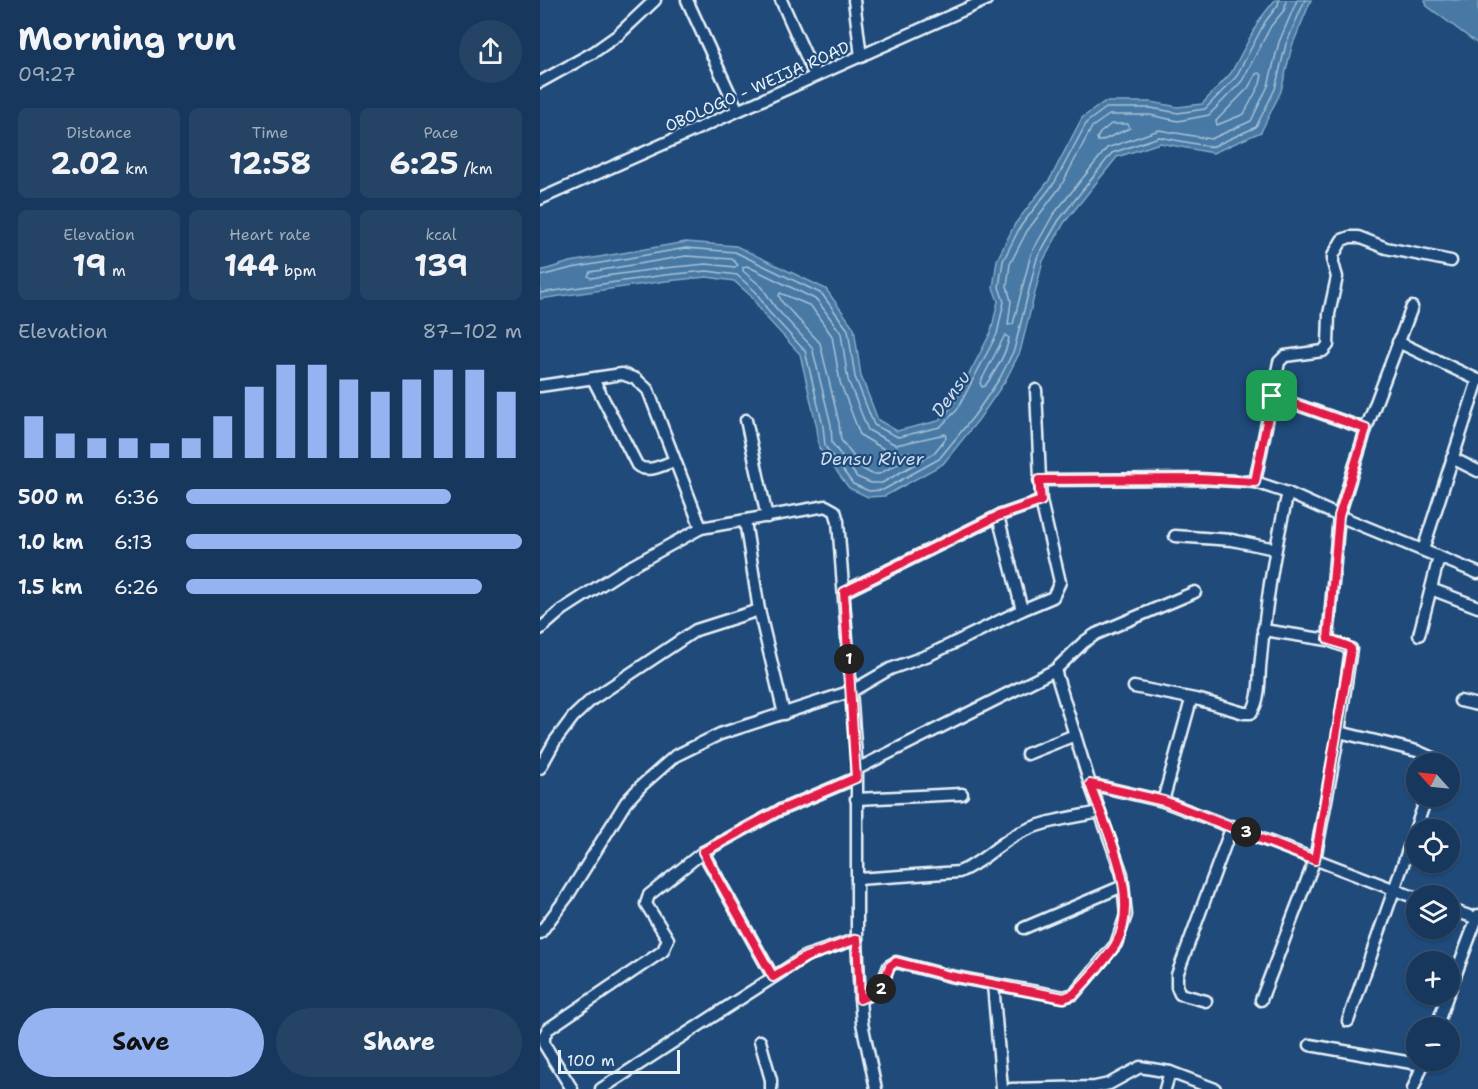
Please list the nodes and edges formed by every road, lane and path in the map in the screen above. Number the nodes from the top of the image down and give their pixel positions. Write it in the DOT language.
graph roads {
  1 [pos="655,0"];
  2 [pos="687,0"];
  3 [pos="780,0"];
  4 [pos="854,0"];
  5 [pos="959,0"];
  6 [pos="986,0"];
  7 [pos="958,13"];
  8 [pos="861,57"];
  9 [pos="815,76"];
  10 [pos="540,82"];
  11 [pos="737,109"];
  12 [pos="540,199"];
  13 [pos="1451,261"];
  14 [pos="1412,307"];
  15 [pos="1398,342"];
  16 [pos="593,379"];
  17 [pos="1478,380"];
  18 [pos="540,386"];
  19 [pos="1036,390"];
  20 [pos="1272,396"];
  21 [pos="746,420"];
  22 [pos="1366,429"];
  23 [pos="1452,458"];
  24 [pos="674,461"];
  25 [pos="1478,471"];
  26 [pos="1039,480"];
  27 [pos="1255,482"];
  28 [pos="1288,493"];
  29 [pos="1041,501"];
  30 [pos="998,516"];
  31 [pos="1339,516"];
  32 [pos="767,517"];
  33 [pos="745,521"];
  34 [pos="701,528"];
  35 [pos="1175,536"];
  36 [pos="1275,549"];
  37 [pos="1423,550"];
  38 [pos="1439,557"];
  39 [pos="1478,573"];
  40 [pos="1431,589"];
  41 [pos="844,592"];
  42 [pos="1195,592"];
  43 [pos="1478,607"];
  44 [pos="1022,609"];
  45 [pos="759,610"];
  46 [pos="540,629"];
  47 [pos="1263,630"];
  48 [pos="1419,635"];
  49 [pos="1328,639"];
  50 [pos="1055,670"];
  51 [pos="1134,687"];
  52 [pos="852,691"];
  53 [pos="1191,700"];
  54 [pos="1460,701"];
  55 [pos="1478,705"];
  56 [pos="783,714"];
  57 [pos="1338,732"];
  58 [pos="1075,735"];
  59 [pos="1422,753"];
  60 [pos="1027,754"];
  61 [pos="540,768"];
  62 [pos="856,774"];
  63 [pos="1090,784"];
  64 [pos="962,794"];
  65 [pos="856,799"];
  66 [pos="1164,801"];
  67 [pos="1423,807"];
  68 [pos="1100,812"];
  69 [pos="1232,826"];
  70 [pos="703,852"];
  71 [pos="1315,860"];
  72 [pos="857,879"];
  73 [pos="1123,886"];
  74 [pos="1395,891"];
  75 [pos="1406,895"];
  76 [pos="1460,912"];
  77 [pos="1478,917"];
  78 [pos="1024,928"];
  79 [pos="540,933"];
  80 [pos="857,939"];
  81 [pos="1460,963"];
  82 [pos="773,977"];
  83 [pos="993,984"];
  84 [pos="860,999"];
  85 [pos="1206,1000"];
  86 [pos="1261,1000"];
  87 [pos="1348,1021"];
  88 [pos="542,1036"];
  89 [pos="760,1041"];
  90 [pos="1310,1045"];
  91 [pos="1406,1060"];
  92 [pos="1421,1071"];
  93 [pos="1170,1072"];
  94 [pos="572,1089"];
  95 [pos="601,1089"];
  96 [pos="771,1089"];
  97 [pos="876,1089"];
  98 [pos="1002,1089"];
  99 [pos="1011,1089"];
  100 [pos="1165,1089"];
  101 [pos="1215,1089"];
  102 [pos="1413,1089"];
  1 -- 10 [label="street"];
  2 -- 11 [label="street"];
  3 -- 9 [label="street"];
  4 -- 8 [label="street"];
  5 -- 7 [label="street"];
  6 -- 7 [label="street, OBOLOGO - WEIJA ROAD"];
  7 -- 8 [label="street, OBOLOGO - WEIJA ROAD"];
  8 -- 9 [label="street, OBOLOGO - WEIJA ROAD"];
  9 -- 11 [label="street, OBOLOGO - WEIJA ROAD"];
  11 -- 12 [label="street, OBOLOGO - WEIJA ROAD"];
  13 -- 20 [label="street"];
  14 -- 15 [label="street"];
  15 -- 17 [label="street"];
  15 -- 22 [label="street"];
  16 -- 18 [label="street"];
  16 -- 24 [label="street"];
  16 -- 24 [label="street"];
  17 -- 23 [label="street"];
  19 -- 26 [label="street"];
  20 -- 22 [label="street"];
  20 -- 27 [label="street"];
  21 -- 32 [label="street"];
  22 -- 31 [label="street"];
  23 -- 25 [label="street"];
  23 -- 37 [label="street"];
  24 -- 34 [label="street"];
  26 -- 27 [label="street"];
  26 -- 29 [label="street"];
  27 -- 28 [label="street"];
  28 -- 31 [label="street"];
  28 -- 36 [label="street"];
  29 -- 30 [label="street"];
  29 -- 44 [label="street"];
  30 -- 41 [label="street"];
  30 -- 44 [label="street"];
  31 -- 37 [label="street"];
  31 -- 49 [label="street"];
  32 -- 33 [label="street"];
  32 -- 41 [label="street"];
  33 -- 34 [label="street"];
  33 -- 45 [label="street"];
  34 -- 46 [label="street"];
  35 -- 36 [label="street"];
  36 -- 47 [label="street"];
  37 -- 38 [label="street"];
  38 -- 39 [label="street"];
  38 -- 40 [label="street"];
  40 -- 43 [label="street"];
  40 -- 48 [label="street"];
  41 -- 52 [label="street"];
  42 -- 50 [label="street"];
  44 -- 52 [label="street"];
  45 -- 56 [label="street"];
  45 -- 61 [label="street"];
  47 -- 49 [label="street"];
  47 -- 53 [label="street"];
  49 -- 57 [label="street"];
  50 -- 58 [label="street"];
  50 -- 62 [label="street"];
  51 -- 53 [label="street"];
  52 -- 56 [label="street"];
  52 -- 62 [label="street"];
  53 -- 66 [label="street"];
  54 -- 55 [label="street"];
  56 -- 79 [label="street"];
  57 -- 59 [label="street"];
  57 -- 71 [label="street"];
  58 -- 60 [label="street"];
  58 -- 63 [label="street"];
  62 -- 65 [label="street"];
  62 -- 70 [label="street"];
  63 -- 66 [label="street"];
  63 -- 68 [label="street"];
  64 -- 65 [label="street"];
  65 -- 72 [label="street"];
  66 -- 69 [label="street"];
  67 -- 74 [label="street"];
  68 -- 72 [label="street"];
  68 -- 73 [label="street"];
  69 -- 71 [label="street"];
  69 -- 85 [label="street"];
  70 -- 82 [label="street"];
  70 -- 88 [label="street"];
  71 -- 74 [label="street"];
  71 -- 86 [label="street"];
  72 -- 80 [label="street"];
  73 -- 78 [label="street"];
  73 -- 83 [label="street"];
  74 -- 75 [label="street"];
  74 -- 87 [label="street"];
  76 -- 77 [label="street"];
  77 -- 81 [label="street"];
  80 -- 82 [label="street"];
  80 -- 84 [label="street"];
  82 -- 95 [label="street"];
  83 -- 84 [label="street"];
  83 -- 98 [label="street"];
  84 -- 97 [label="street"];
  88 -- 94 [label="street"];
  89 -- 96 [label="street"];
  90 -- 91 [label="street"];
  92 -- 102 [label="street"];
  93 -- 99 [label="street"];
  93 -- 100 [label="street"];
  93 -- 101 [label="street"];
}
